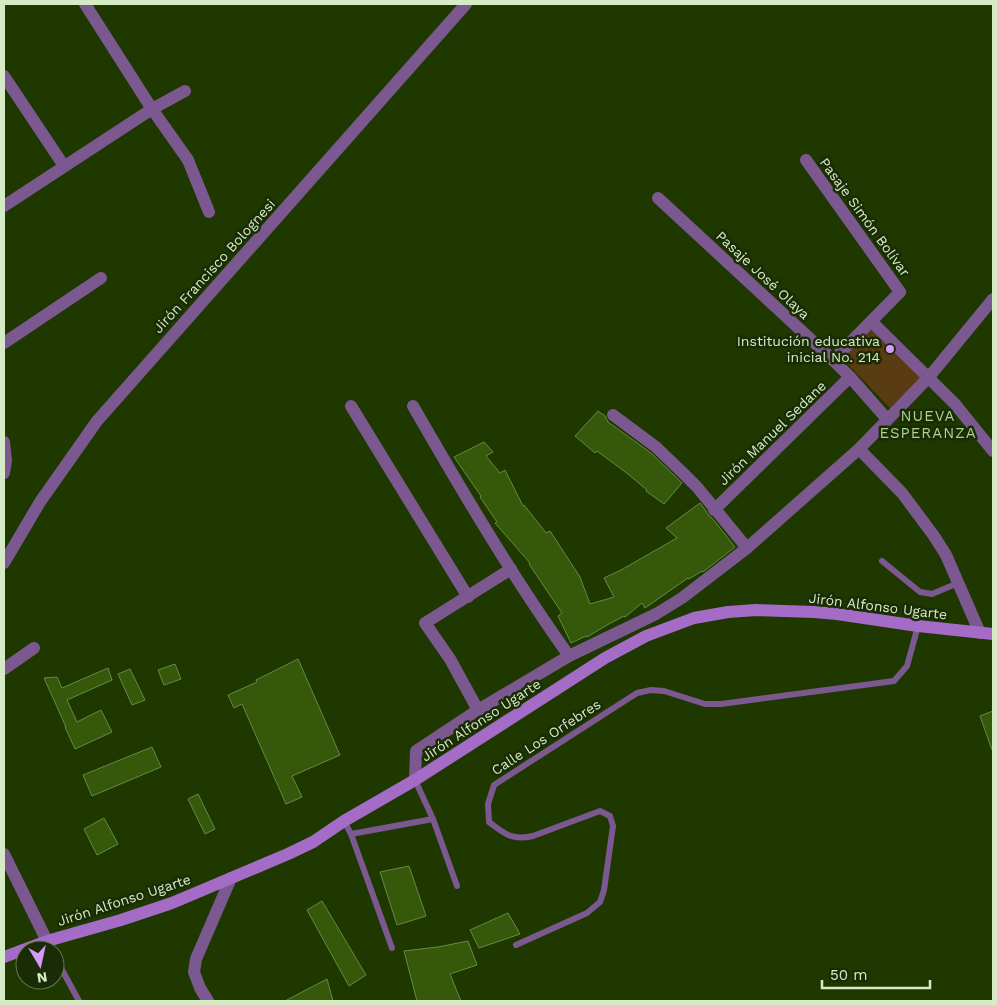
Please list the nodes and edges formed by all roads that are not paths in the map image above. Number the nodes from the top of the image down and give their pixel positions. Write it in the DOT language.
graph roads {
  1 [pos="85,4"];
  2 [pos="466,4"];
  3 [pos="4,76"];
  4 [pos="185,91"];
  5 [pos="152,109"];
  6 [pos="806,160"];
  7 [pos="64,166"];
  8 [pos="658,198"];
  9 [pos="4,206"];
  10 [pos="209,212"];
  11 [pos="101,278"];
  12 [pos="993,299"];
  13 [pos="872,322"];
  14 [pos="4,342"];
  15 [pos="833,360"];
  16 [pos="850,377"];
  17 [pos="929,377"];
  18 [pos="351,406"];
  19 [pos="413,406"];
  20 [pos="614,415"];
  21 [pos="887,419"];
  22 [pos="4,442"];
  23 [pos="859,449"];
  24 [pos="993,451"];
  25 [pos="4,473"];
  26 [pos="714,510"];
  27 [pos="747,548"];
  28 [pos="882,561"];
  29 [pos="4,563"];
  30 [pos="512,569"];
  31 [pos="958,583"];
  32 [pos="468,597"];
  33 [pos="918,626"];
  34 [pos="980,633"];
  35 [pos="993,634"];
  36 [pos="594,644"];
  37 [pos="34,648"];
  38 [pos="569,656"];
  39 [pos="604,658"];
  40 [pos="4,669"];
  41 [pos="478,710"];
  42 [pos="415,780"];
  43 [pos="433,819"];
  44 [pos="344,821"];
  45 [pos="351,834"];
  46 [pos="4,854"];
  47 [pos="231,878"];
  48 [pos="457,886"];
  49 [pos="46,940"];
  50 [pos="65,940"];
  51 [pos="516,945"];
  52 [pos="392,948"];
  53 [pos="65,975"];
  54 [pos="79,1001"];
  55 [pos="208,1001"];
  1 -- 5 [label="street"];
  2 -- 29 [label="street, Jirón Francisco Bolognesi"];
  3 -- 7 [label="street"];
  4 -- 5 [label="street"];
  5 -- 7 [label="street"];
  5 -- 10 [label="street"];
  6 -- 13 [label="street, Pasaje Simón Bolívar"];
  7 -- 9 [label="street"];
  8 -- 15 [label="street, Pasaje José Olaya"];
  11 -- 14 [label="street"];
  12 -- 17 [label="street"];
  13 -- 15 [label="street"];
  13 -- 17 [label="street"];
  15 -- 16 [label="street, Pasaje José Olaya"];
  16 -- 21 [label="street, Pasaje José Olaya"];
  16 -- 26 [label="street, Jirón Manuel Sedane"];
  17 -- 21 [label="street"];
  17 -- 24 [label="street"];
  18 -- 32 [label="street"];
  19 -- 30 [label="street"];
  20 -- 26 [label="street"];
  21 -- 23 [label="street"];
  22 -- 25 [label="street"];
  23 -- 27 [label="street"];
  23 -- 31 [label="street"];
  26 -- 27 [label="street"];
  27 -- 36 [label="street"];
  28 -- 31 [label="lane"];
  30 -- 32 [label="street"];
  30 -- 38 [label="street"];
  31 -- 34 [label="street"];
  32 -- 41 [label="street"];
  33 -- 34 [label="main road, Jirón Alfonso Ugarte"];
  33 -- 39 [label="main road, Jirón Alfonso Ugarte"];
  33 -- 51 [label="lane, Calle Los Orfebres"];
  34 -- 35 [label="main road, Jirón Alfonso Ugarte"];
  36 -- 38 [label="street"];
  36 -- 39 [label="street"];
  37 -- 40 [label="street"];
  38 -- 41 [label="street"];
  39 -- 42 [label="main road, Jirón Alfonso Ugarte"];
  41 -- 42 [label="street"];
  42 -- 43 [label="lane"];
  42 -- 44 [label="main road, Jirón Alfonso Ugarte"];
  43 -- 45 [label="lane"];
  43 -- 48 [label="lane"];
  44 -- 45 [label="lane"];
  44 -- 47 [label="main road, Jirón Alfonso Ugarte"];
  45 -- 52 [label="lane"];
  46 -- 49 [label="street"];
  47 -- 50 [label="main road, Jirón Alfonso Ugarte"];
  47 -- 55 [label="street"];
  53 -- 54 [label="lane"];
}
